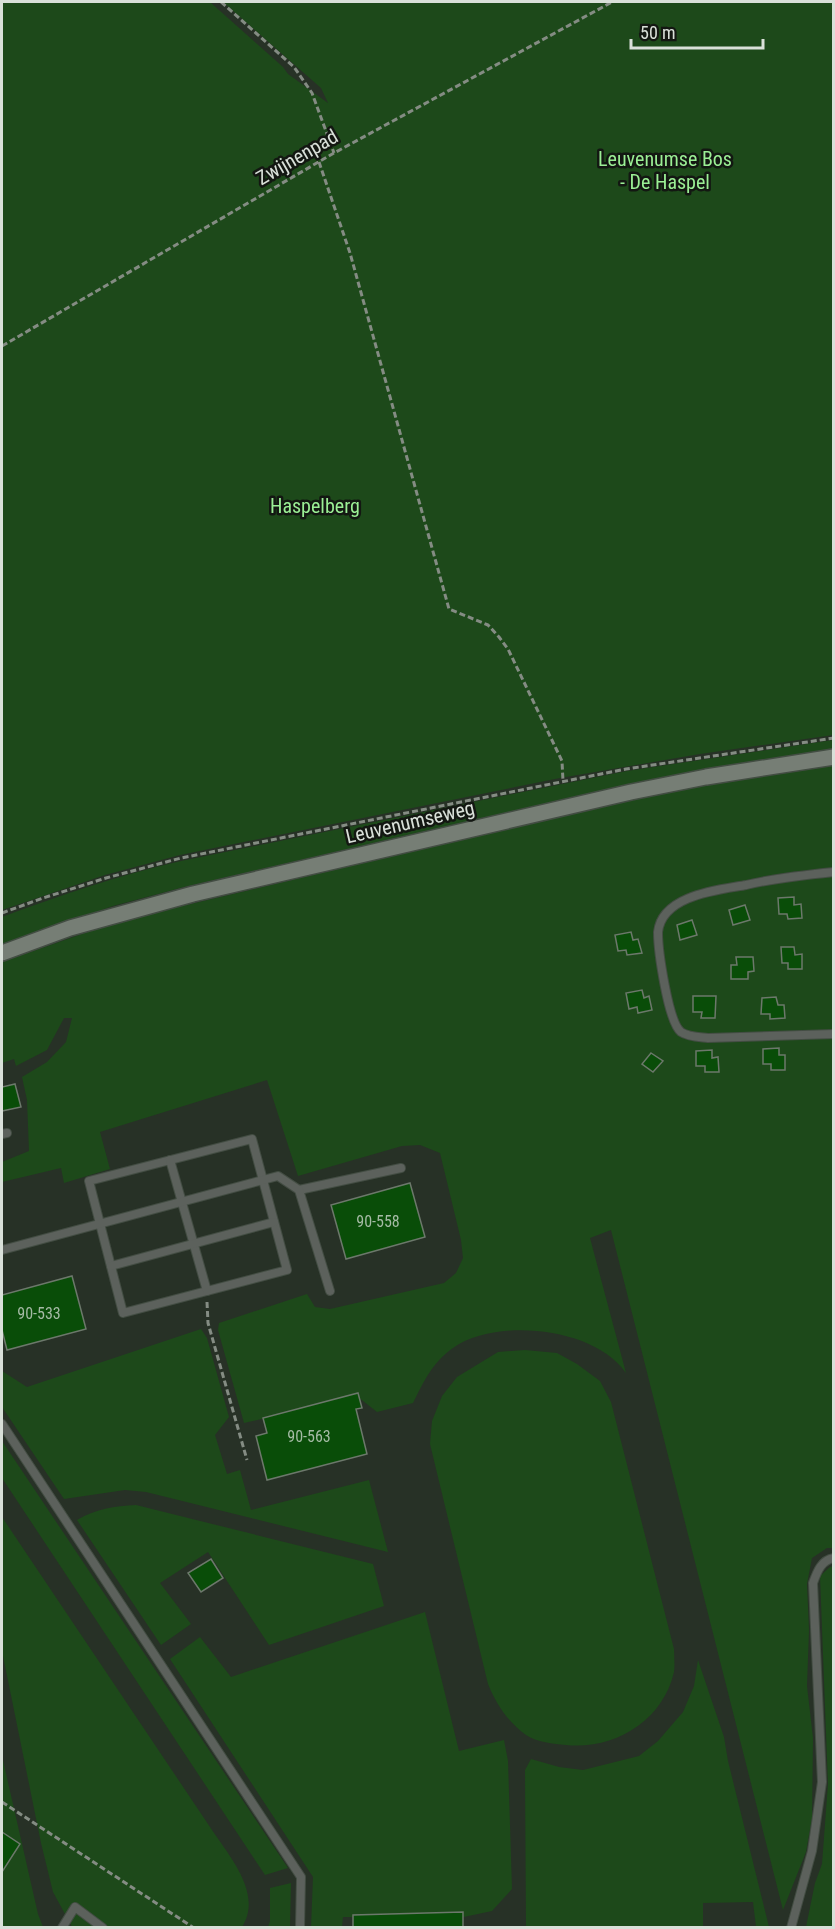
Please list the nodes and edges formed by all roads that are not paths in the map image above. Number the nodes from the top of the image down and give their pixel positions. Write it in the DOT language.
graph roads {
  1 [pos="834,757"];
  2 [pos="834,872"];
  3 [pos="2,953"];
  4 [pos="834,1034"];
  5 [pos="170,1160"];
  6 [pos="401,1168"];
  7 [pos="263,1180"];
  8 [pos="299,1190"];
  9 [pos="182,1202"];
  10 [pos="274,1222"];
  11 [pos="100,1224"];
  12 [pos="194,1245"];
  13 [pos="2,1250"];
  14 [pos="111,1266"];
  15 [pos="207,1291"];
  16 [pos="330,1291"];
  17 [pos="2,1424"];
  18 [pos="834,1558"];
  19 [pos="62,1928"];
  20 [pos="104,1928"];
  21 [pos="300,1928"];
  22 [pos="791,1928"];
  1 -- 3 [label="main road, Leuvenumseweg"];
  2 -- 4 [label="lane"];
  5 -- 7 [label="lane"];
  5 -- 9 [label="lane"];
  5 -- 11 [label="lane"];
  6 -- 8 [label="lane"];
  7 -- 8 [label="lane"];
  7 -- 9 [label="lane"];
  7 -- 10 [label="lane"];
  8 -- 16 [label="lane"];
  9 -- 11 [label="lane"];
  9 -- 12 [label="lane"];
  10 -- 12 [label="lane"];
  10 -- 15 [label="lane"];
  11 -- 13 [label="lane"];
  11 -- 14 [label="lane"];
  12 -- 14 [label="lane"];
  12 -- 15 [label="lane"];
  14 -- 15 [label="lane"];
  17 -- 21 [label="lane"];
  18 -- 22 [label="lane"];
  19 -- 20 [label="lane"];
}
